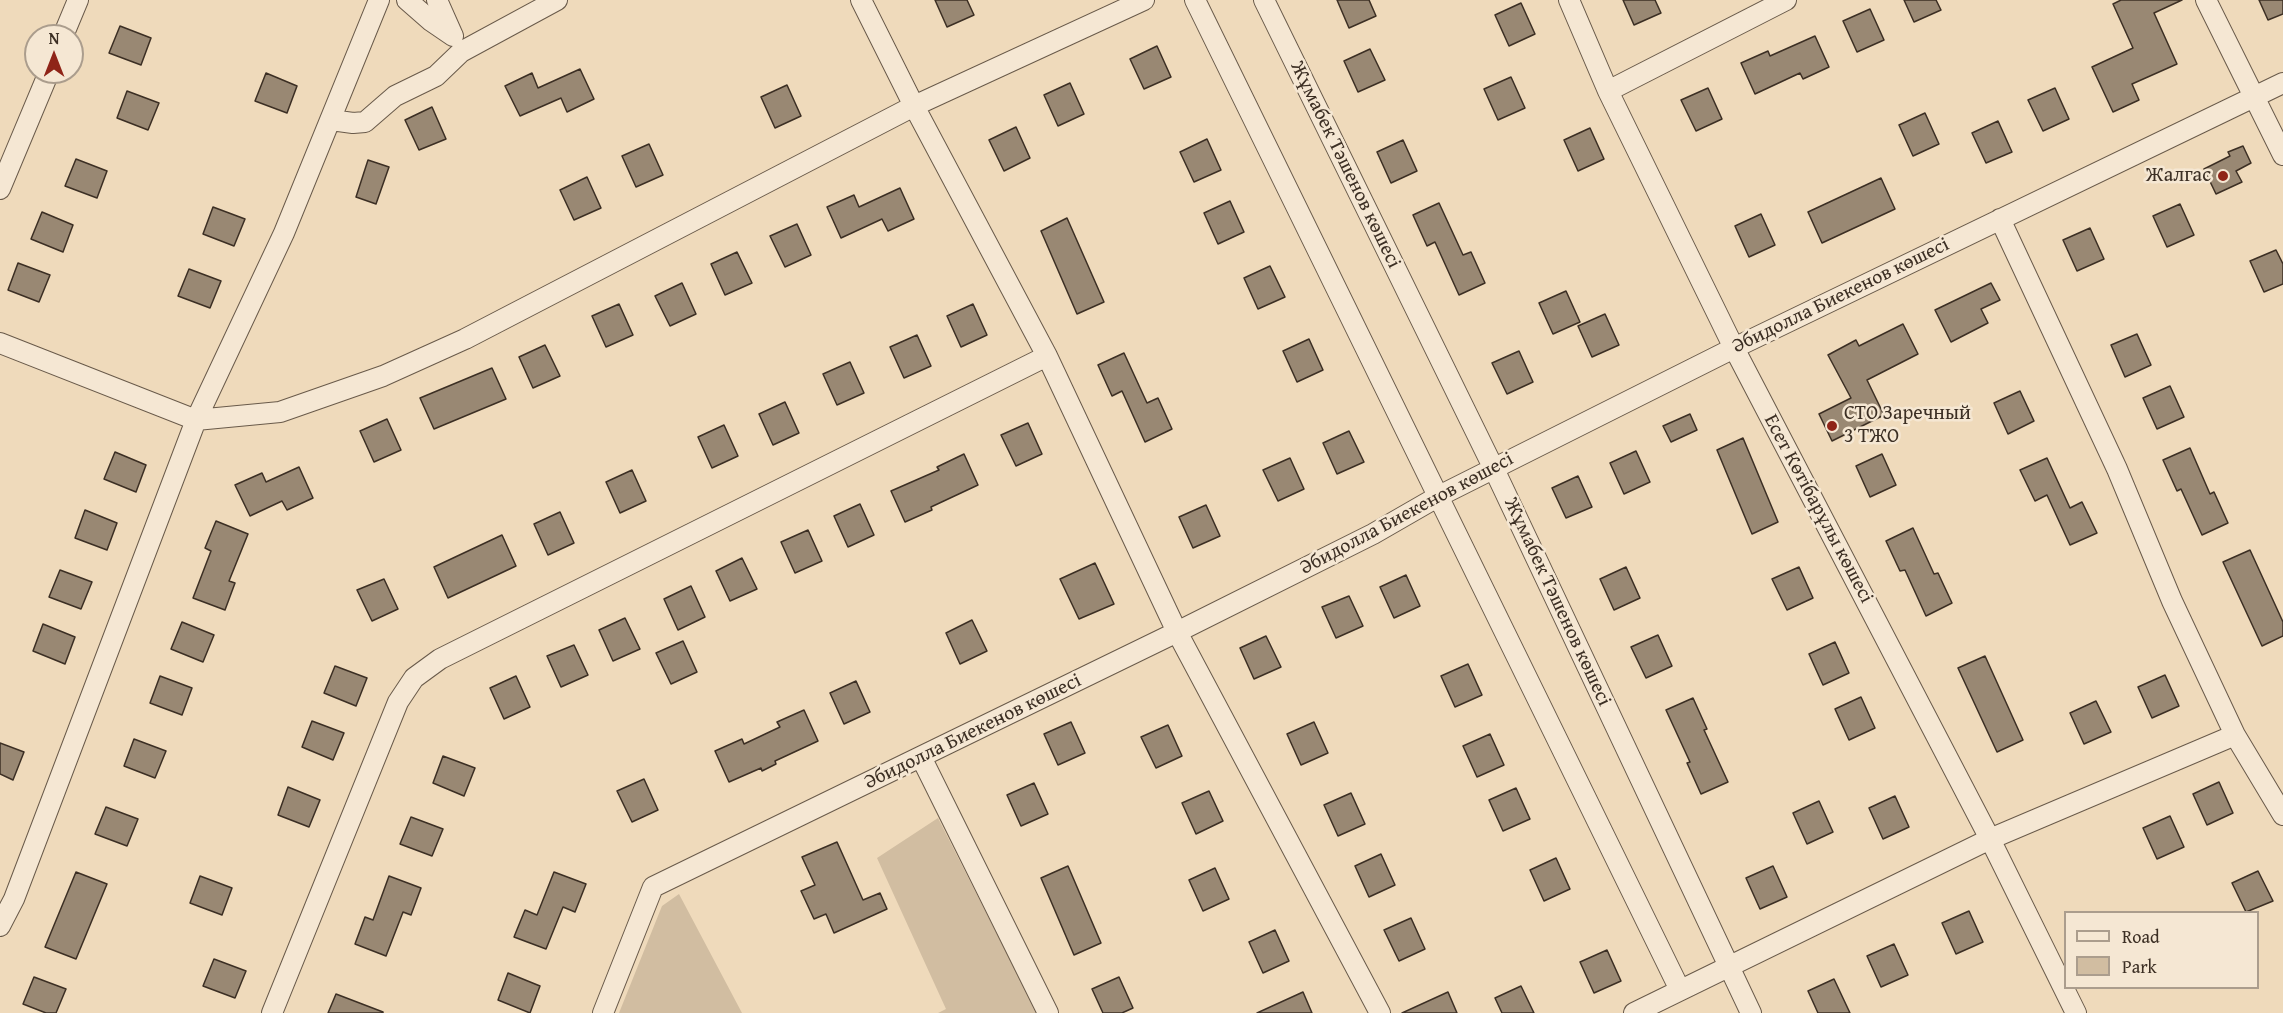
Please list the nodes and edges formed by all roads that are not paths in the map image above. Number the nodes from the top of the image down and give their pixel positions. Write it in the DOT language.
graph roads {
  1 [pos="78,0"];
  2 [pos="379,0"];
  3 [pos="407,0"];
  4 [pos="437,0"];
  5 [pos="557,0"];
  6 [pos="861,0"];
  7 [pos="1144,0"];
  8 [pos="1195,0"];
  9 [pos="1264,0"];
  10 [pos="1569,0"];
  11 [pos="1786,0"];
  12 [pos="2206,0"];
  13 [pos="68,24"];
  14 [pos="457,44"];
  15 [pos="2283,83"];
  16 [pos="44,84"];
  17 [pos="1608,91"];
  18 [pos="2255,97"];
  19 [pos="914,106"];
  20 [pos="331,120"];
  21 [pos="2283,155"];
  22 [pos="0,189"];
  23 [pos="2000,219"];
  24 [pos="0,343"];
  25 [pos="1734,348"];
  26 [pos="1047,356"];
  27 [pos="196,420"];
  28 [pos="1494,468"];
  29 [pos="1439,496"];
  30 [pos="1177,632"];
  31 [pos="2235,735"];
  32 [pos="921,757"];
  33 [pos="2283,815"];
  34 [pos="1990,839"];
  35 [pos="7,895"];
  36 [pos="0,926"];
  37 [pos="1728,967"];
  38 [pos="2064,989"];
  39 [pos="2064,989"];
  40 [pos="1680,990"];
  41 [pos="272,1013"];
  42 [pos="603,1013"];
  43 [pos="1048,1013"];
  44 [pos="1380,1013"];
  45 [pos="1634,1013"];
  46 [pos="1751,1013"];
  47 [pos="2076,1013"];
  1 -- 13 [label="street"];
  2 -- 20 [label="street"];
  3 -- 14 [label="street"];
  4 -- 14 [label="street"];
  5 -- 14 [label="street"];
  6 -- 19 [label="street"];
  7 -- 19 [label="street"];
  8 -- 29 [label="street"];
  9 -- 28 [label="street, Жұмабек Тәшенов көшесі"];
  10 -- 17 [label="street, Есет Көтібарұлы көшесі"];
  11 -- 17 [label="street"];
  12 -- 18 [label="street"];
  14 -- 20 [label="street"];
  15 -- 18 [label="street, Әбидолла Биекенов көшесі"];
  16 -- 22 [label="street"];
  17 -- 25 [label="street, Есет Көтібарұлы көшесі"];
  18 -- 21 [label="street"];
  18 -- 23 [label="street, Әбидолла Биекенов көшесі"];
  19 -- 26 [label="street"];
  19 -- 27 [label="street"];
  20 -- 27 [label="street"];
  23 -- 25 [label="street, Әбидолла Биекенов көшесі"];
  23 -- 31 [label="street"];
  24 -- 27 [label="street"];
  25 -- 28 [label="street, Әбидолла Биекенов көшесі"];
  25 -- 34 [label="street, Есет Көтібарұлы көшесі"];
  26 -- 30 [label="street"];
  26 -- 41 [label="street"];
  27 -- 35 [label="street"];
  28 -- 29 [label="street, Әбидолла Биекенов көшесі"];
  28 -- 37 [label="street, Жұмабек Тәшенов көшесі"];
  29 -- 30 [label="street, Әбидолла Биекенов көшесі"];
  29 -- 40 [label="street"];
  30 -- 32 [label="street, Әбидолла Биекенов көшесі"];
  30 -- 44 [label="street"];
  31 -- 33 [label="street"];
  31 -- 34 [label="street"];
  32 -- 42 [label="street, Әбидолла Биекенов көшесі"];
  32 -- 43 [label="street"];
  34 -- 37 [label="street"];
  34 -- 38 [label="street, Есет Көтібарұлы көшесі"];
  35 -- 36 [label="street"];
  37 -- 40 [label="street"];
  37 -- 46 [label="street, Жұмабек Тәшенов көшесі"];
  39 -- 47 [label="street, Есет Көтібарұлы көшесі"];
  40 -- 45 [label="street"];
}
